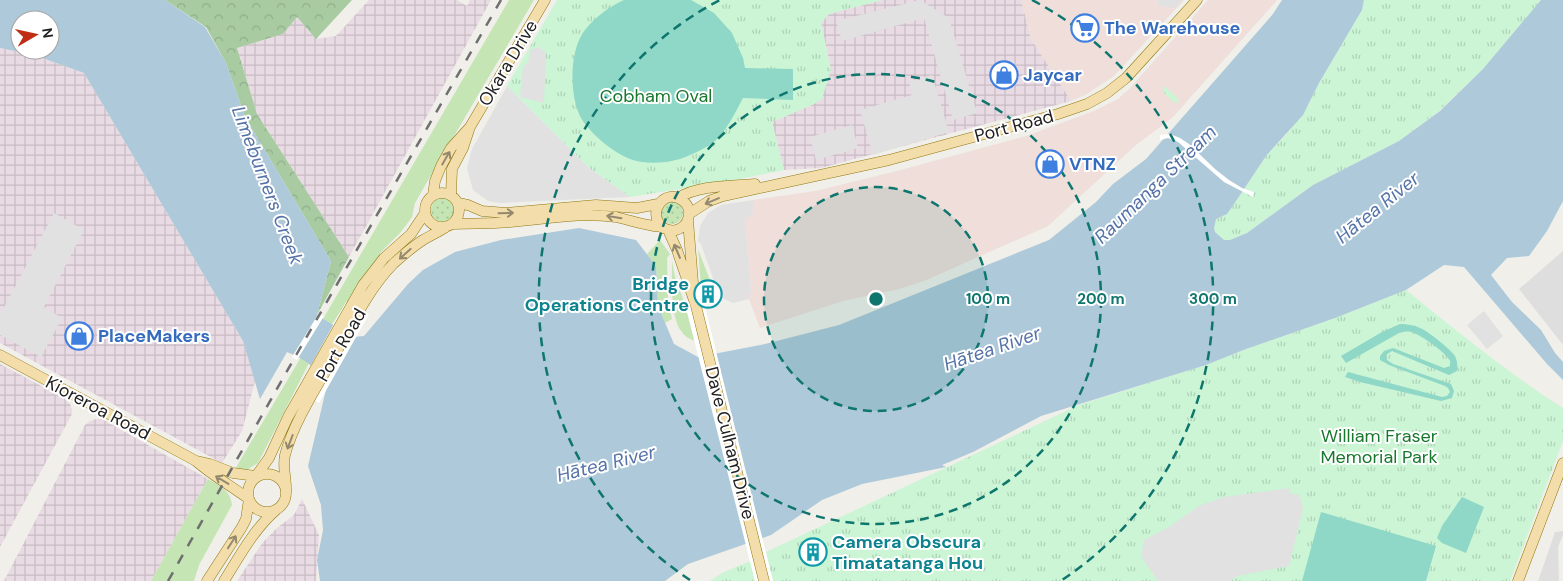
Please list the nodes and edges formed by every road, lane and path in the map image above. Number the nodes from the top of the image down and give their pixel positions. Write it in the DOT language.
graph roads {
  1 [pos="545,0"];
  2 [pos="1197,0"];
  3 [pos="470,127"];
  4 [pos="793,180"];
  5 [pos="433,195"];
  6 [pos="451,195"];
  7 [pos="678,198"];
  8 [pos="458,203"];
  9 [pos="658,204"];
  10 [pos="425,213"];
  11 [pos="688,217"];
  12 [pos="449,225"];
  13 [pos="665,229"];
  14 [pos="696,306"];
  15 [pos="356,307"];
  16 [pos="0,355"];
  17 [pos="196,461"];
  18 [pos="1563,463"];
  19 [pos="256,476"];
  20 [pos="286,493"];
  21 [pos="248,499"];
  22 [pos="279,508"];
  23 [pos="207,581"];
  24 [pos="224,581"];
  25 [pos="764,581"];
  26 [pos="1518,581"];
  1 -- 3 [label="main road, Okara Drive"];
  2 -- 4 [label="main road, Port Road"];
  5 -- 3 [label="main road, Okara Drive, one-way"];
  3 -- 6 [label="main road, Okara Drive"];
  4 -- 7 [label="main road, Port Road"];
  4 -- 11 [label="main road, Port Road, one-way"];
  5 -- 6 [label="main road"];
  5 -- 10 [label="main road"];
  6 -- 8 [label="main road"];
  7 -- 9 [label="main road"];
  7 -- 11 [label="main road"];
  8 -- 9 [label="main road, one-way"];
  8 -- 12 [label="main road"];
  9 -- 13 [label="main road"];
  10 -- 12 [label="main road"];
  10 -- 15 [label="main road, Port Road"];
  11 -- 13 [label="main road"];
  11 -- 14 [label="main road, Dave Culham Drive"];
  13 -- 12 [label="main road, one-way"];
  12 -- 15 [label="main road, Port Road, one-way"];
  14 -- 13 [label="main road, Dave Culham Drive, one-way"];
  14 -- 25 [label="main road, Dave Culham Drive"];
  15 -- 19 [label="main road, Port Road"];
  15 -- 20 [label="main road, Port Road, one-way"];
  16 -- 17 [label="main road, Kioreroa Road"];
  17 -- 19 [label="main road, Kioreroa Road"];
  21 -- 17 [label="main road, Kioreroa Road, one-way"];
  18 -- 26 [label="main road"];
  19 -- 20 [label="main road"];
  19 -- 21 [label="main road"];
  20 -- 22 [label="main road, Port Road"];
  21 -- 22 [label="main road"];
  23 -- 21 [label="main road, one-way"];
  22 -- 24 [label="main road, Port Road"];
}
